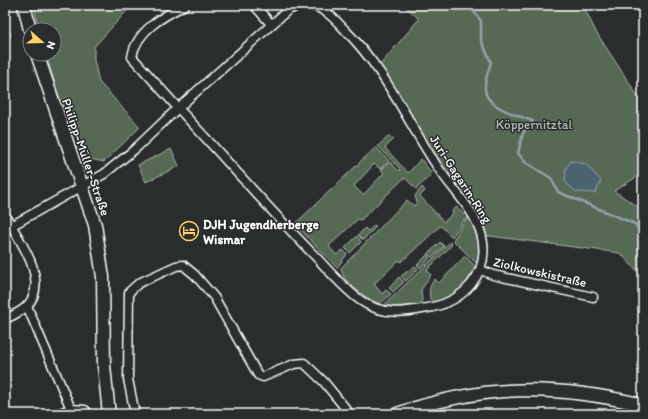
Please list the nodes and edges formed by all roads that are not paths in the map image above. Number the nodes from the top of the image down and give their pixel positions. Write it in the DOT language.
graph roads {
  1 [pos="24,5"];
  2 [pos="185,5"];
  3 [pos="254,5"];
  4 [pos="28,22"];
  5 [pos="270,24"];
  6 [pos="40,62"];
  7 [pos="178,108"];
  8 [pos="83,185"];
  9 [pos="5,215"];
  10 [pos="11,226"];
  11 [pos="481,270"];
  12 [pos="594,297"];
  13 [pos="27,306"];
  14 [pos="5,319"];
  15 [pos="643,405"];
  16 [pos="71,409"];
  17 [pos="57,414"];
  18 [pos="89,414"];
  19 [pos="109,414"];
  20 [pos="135,414"];
  21 [pos="350,414"];
  22 [pos="397,414"];
  1 -- 4 [label="street"];
  2 -- 7 [label="street"];
  3 -- 5 [label="street"];
  5 -- 7 [label="street, Juri-Gagarin-Ring"];
  5 -- 11 [label="street, Juri-Gagarin-Ring"];
  6 -- 8 [label="street, Philipp-Müller-Straße"];
  7 -- 8 [label="street, Juri-Gagarin-Ring"];
  7 -- 11 [label="street, Juri-Gagarin-Ring"];
  8 -- 10 [label="street, Juri-Gagarin-Ring"];
  8 -- 19 [label="street, Philipp-Müller-Straße"];
  9 -- 10 [label="street"];
  10 -- 13 [label="street"];
  11 -- 12 [label="street, Ziolkowskistraße"];
  13 -- 14 [label="street"];
  13 -- 16 [label="street"];
  15 -- 22 [label="street"];
  16 -- 17 [label="street"];
  16 -- 18 [label="street"];
  20 -- 21 [label="street"];
}
